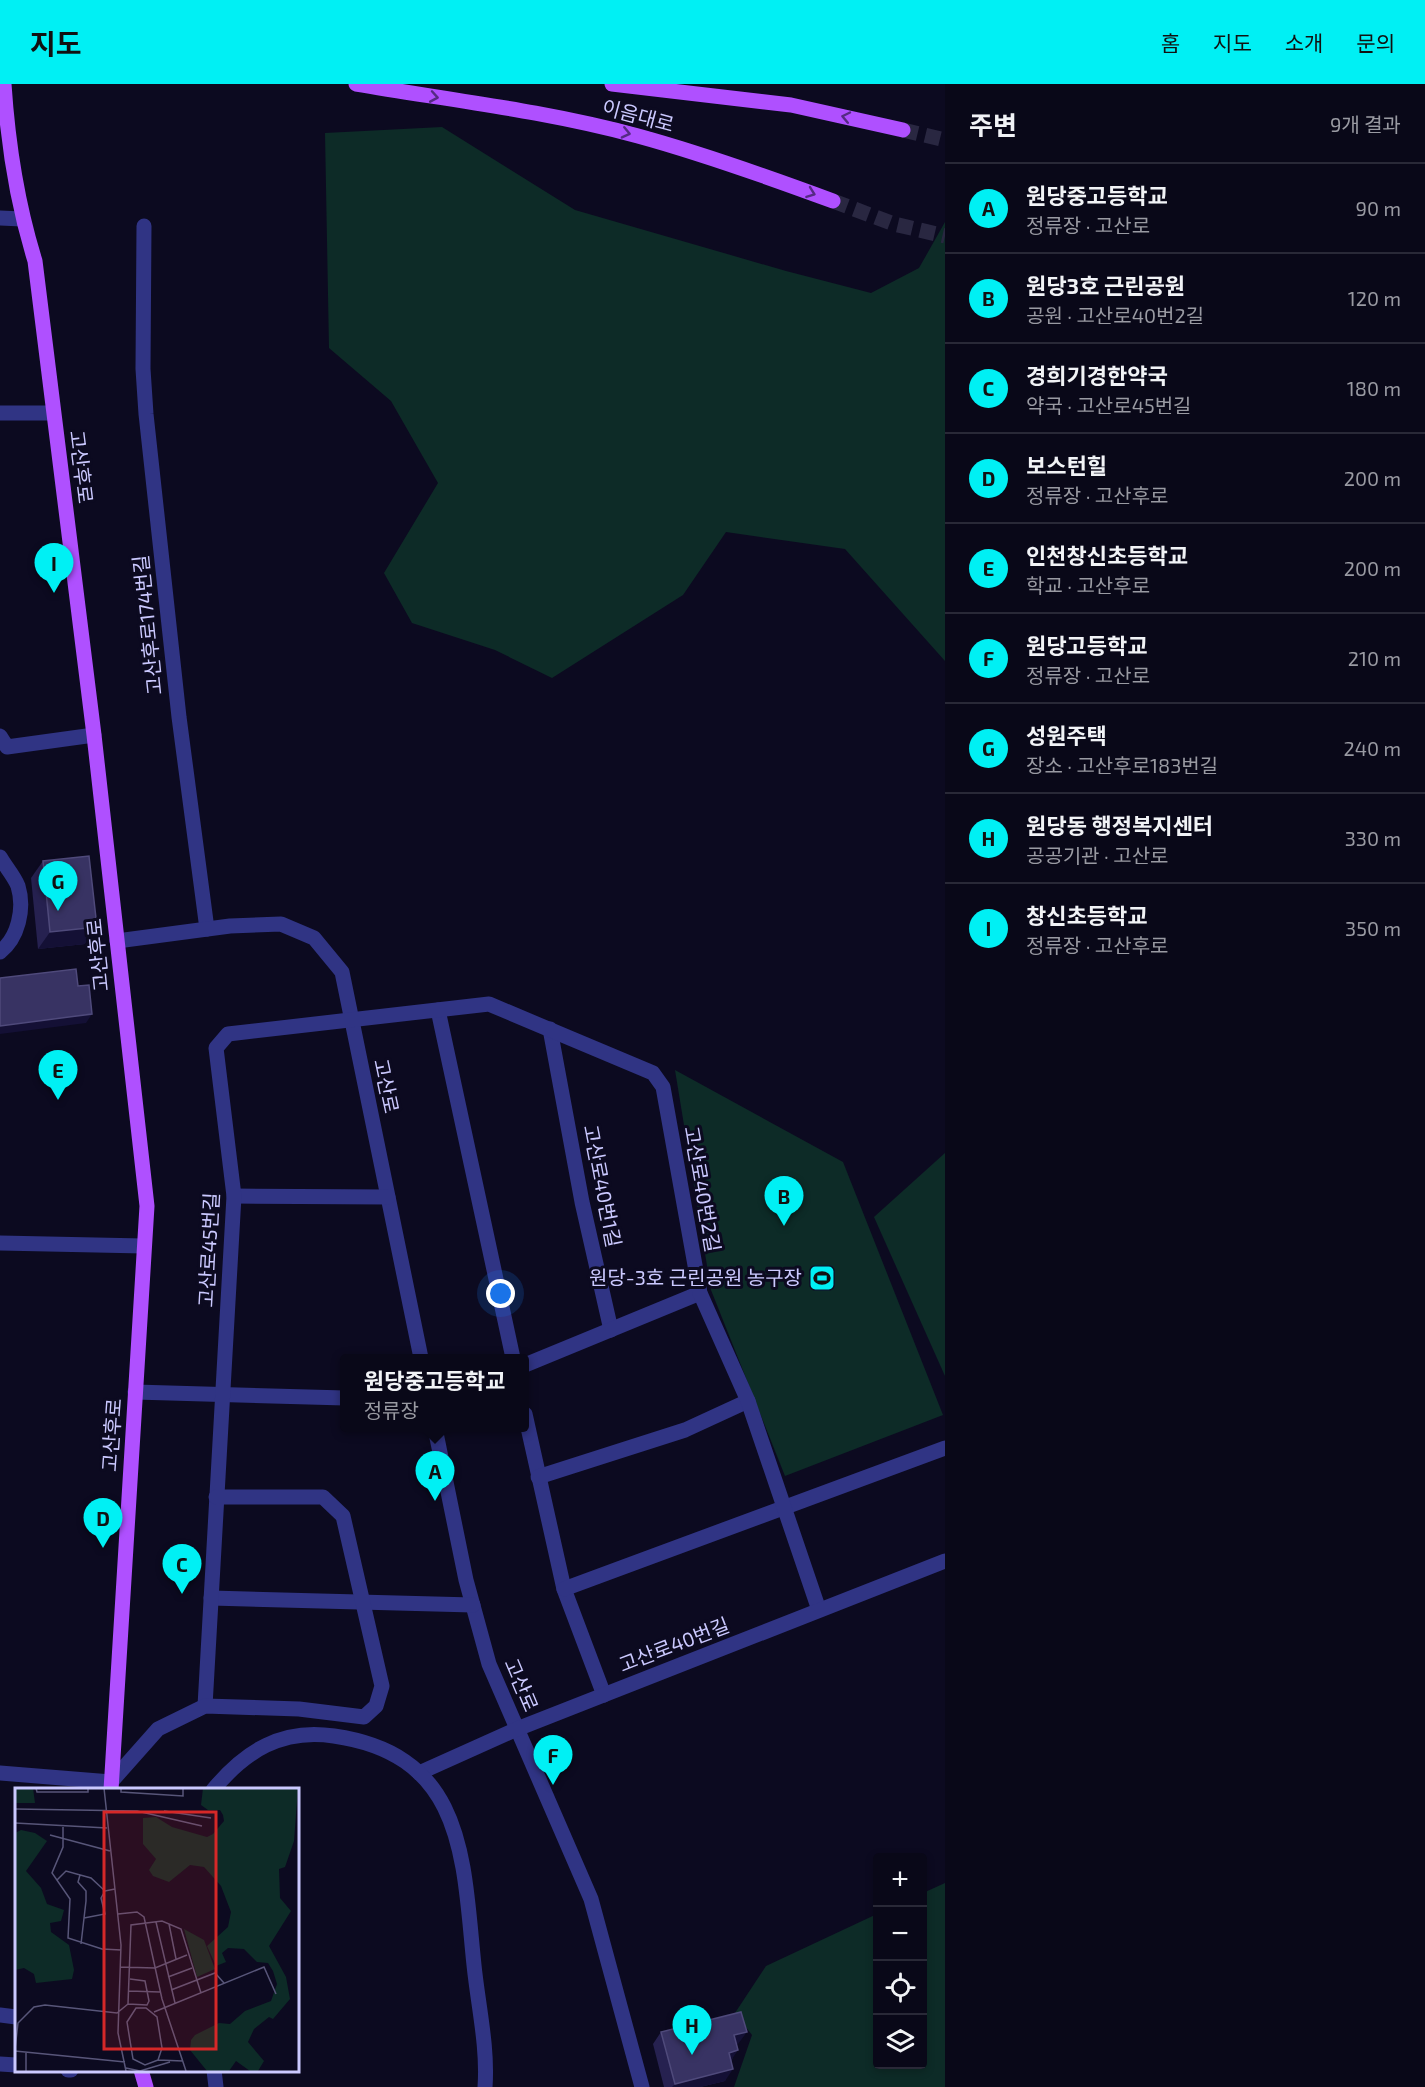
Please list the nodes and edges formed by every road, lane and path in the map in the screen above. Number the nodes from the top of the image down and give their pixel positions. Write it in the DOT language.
graph roads {
  1 [pos="4,84"];
  2 [pos="356,84"];
  3 [pos="612,84"];
  4 [pos="903,130"];
  5 [pos="833,201"];
  6 [pos="0,218"];
  7 [pos="22,219"];
  8 [pos="144,225"];
  9 [pos="0,413"];
  10 [pos="53,413"];
  11 [pos="94,735"];
  12 [pos="2,748"];
  13 [pos="0,857"];
  14 [pos="207,929"];
  15 [pos="117,941"];
  16 [pos="0,952"];
  17 [pos="438,1011"];
  18 [pos="351,1021"];
  19 [pos="550,1029"];
  20 [pos="234,1196"];
  21 [pos="388,1197"];
  22 [pos="0,1243"];
  23 [pos="144,1246"];
  24 [pos="700,1293"];
  25 [pos="611,1330"];
  26 [pos="420,1354"];
  27 [pos="512,1354"];
  28 [pos="529,1363"];
  29 [pos="135,1392"];
  30 [pos="223,1395"];
  31 [pos="340,1398"];
  32 [pos="748,1401"];
  33 [pos="436,1432"];
  34 [pos="529,1432"];
  35 [pos="945,1448"];
  36 [pos="538,1477"];
  37 [pos="216,1497"];
  38 [pos="785,1509"];
  39 [pos="945,1561"];
  40 [pos="564,1589"];
  41 [pos="211,1598"];
  42 [pos="362,1600"];
  43 [pos="473,1605"];
  44 [pos="819,1610"];
  45 [pos="604,1695"];
  46 [pos="205,1706"];
  47 [pos="517,1729"];
  48 [pos="0,1773"];
  49 [pos="419,1773"];
  50 [pos="111,1786"];
  51 [pos="215,1788"];
  52 [pos="0,2015"];
  53 [pos="15,2017"];
  54 [pos="0,2064"];
  55 [pos="15,2065"];
  56 [pos="142,2072"];
  57 [pos="214,2072"];
  58 [pos="146,2087"];
  59 [pos="216,2087"];
  60 [pos="485,2087"];
  61 [pos="642,2087"];
  1 -- 7 [label="main road, 고산후로"];
  2 -- 5 [label="main road, 이음대로, one-way"];
  4 -- 3 [label="main road, 이음대로, one-way"];
  6 -- 7 [label="street"];
  7 -- 10 [label="main road, 고산후로"];
  8 -- 14 [label="street, 고산후로174번길"];
  9 -- 10 [label="street"];
  10 -- 11 [label="main road, 고산후로"];
  11 -- 12 [label="street"];
  11 -- 15 [label="main road, 고산후로"];
  13 -- 16 [label="street"];
  14 -- 15 [label="street"];
  14 -- 18 [label="street, 고산로"];
  15 -- 23 [label="main road, 고산후로"];
  17 -- 18 [label="street, 고산로40번2길"];
  17 -- 19 [label="street, 고산로40번2길"];
  17 -- 27 [label="street"];
  18 -- 20 [label="street, 고산로45번길"];
  18 -- 21 [label="street, 고산로"];
  19 -- 24 [label="street, 고산로40번2길"];
  19 -- 25 [label="street, 고산로40번1길"];
  20 -- 21 [label="street"];
  20 -- 30 [label="street, 고산로45번길"];
  21 -- 26 [label="street, 고산로"];
  22 -- 23 [label="street"];
  23 -- 29 [label="main road, 고산후로"];
  24 -- 25 [label="street"];
  24 -- 32 [label="street, 고산로40번2길"];
  25 -- 28 [label="street"];
  29 -- 30 [label="street"];
  29 -- 50 [label="main road, 고산후로"];
  30 -- 31 [label="street"];
  30 -- 37 [label="street, 고산로45번길"];
  32 -- 36 [label="street"];
  32 -- 38 [label="street, 고산로40번2길"];
  33 -- 43 [label="street, 고산로"];
  34 -- 36 [label="street"];
  35 -- 38 [label="street"];
  36 -- 40 [label="street"];
  37 -- 41 [label="street, 고산로45번길"];
  37 -- 42 [label="street"];
  38 -- 40 [label="street"];
  38 -- 44 [label="street, 고산로40번2길"];
  39 -- 44 [label="street, 고산로40번길"];
  40 -- 45 [label="street"];
  41 -- 42 [label="street"];
  41 -- 46 [label="street, 고산로45번길"];
  42 -- 43 [label="street"];
  42 -- 46 [label="street"];
  43 -- 47 [label="street, 고산로"];
  44 -- 45 [label="street, 고산로40번길"];
  45 -- 47 [label="street, 고산로40번길"];
  46 -- 50 [label="street"];
  47 -- 49 [label="street, 고산로40번길"];
  47 -- 61 [label="street, 고산로"];
  48 -- 50 [label="street"];
  49 -- 51 [label="street"];
  49 -- 60 [label="street"];
  52 -- 53 [label="street"];
  54 -- 55 [label="street"];
  56 -- 58 [label="main road"];
  57 -- 59 [label="street"];
}
